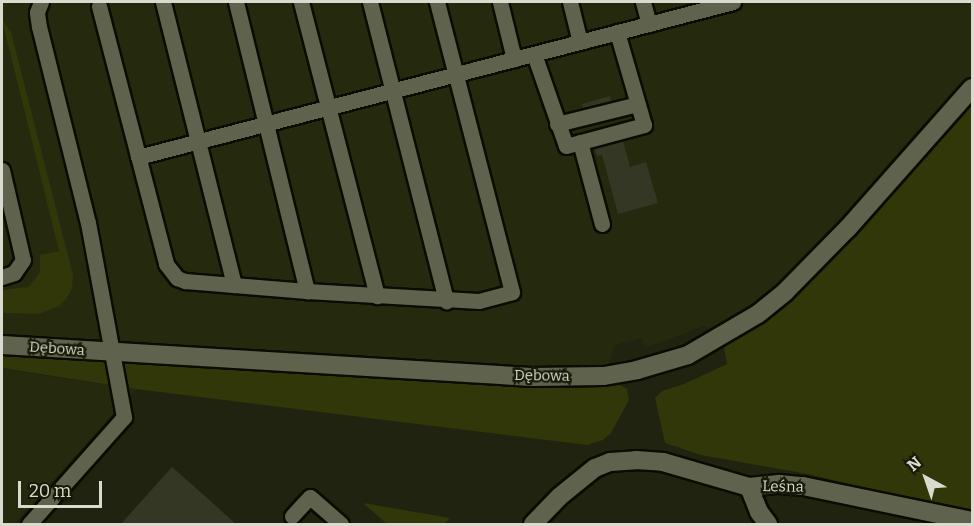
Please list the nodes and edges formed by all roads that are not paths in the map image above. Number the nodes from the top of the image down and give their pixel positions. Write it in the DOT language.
graph roads {
  1 [pos="39,2"];
  2 [pos="163,2"];
  3 [pos="236,2"];
  4 [pos="301,2"];
  5 [pos="370,2"];
  6 [pos="437,2"];
  7 [pos="500,2"];
  8 [pos="570,2"];
  9 [pos="643,2"];
  10 [pos="734,2"];
  11 [pos="718,4"];
  12 [pos="99,6"];
  13 [pos="649,24"];
  14 [pos="618,32"];
  15 [pos="580,42"];
  16 [pos="534,54"];
  17 [pos="514,59"];
  18 [pos="456,74"];
  19 [pos="972,88"];
  20 [pos="393,91"];
  21 [pos="638,104"];
  22 [pos="328,108"];
  23 [pos="266,124"];
  24 [pos="557,124"];
  25 [pos="199,142"];
  26 [pos="580,142"];
  27 [pos="138,157"];
  28 [pos="2,170"];
  29 [pos="602,224"];
  30 [pos="2,278"];
  31 [pos="234,285"];
  32 [pos="307,291"];
  33 [pos="376,296"];
  34 [pos="447,301"];
  35 [pos="2,345"];
  36 [pos="114,352"];
  37 [pos="749,487"];
  38 [pos="292,516"];
  39 [pos="972,521"];
  40 [pos="29,525"];
  41 [pos="341,525"];
  42 [pos="532,525"];
  43 [pos="768,525"];
  1 -- 36 [label="lane"];
  2 -- 25 [label="lane"];
  3 -- 23 [label="lane"];
  4 -- 22 [label="lane"];
  5 -- 20 [label="lane"];
  6 -- 18 [label="lane"];
  7 -- 17 [label="lane"];
  8 -- 15 [label="lane"];
  9 -- 13 [label="lane"];
  10 -- 11 [label="lane"];
  11 -- 13 [label="lane"];
  12 -- 27 [label="lane"];
  13 -- 14 [label="lane"];
  14 -- 15 [label="lane"];
  14 -- 21 [label="lane"];
  15 -- 16 [label="lane"];
  16 -- 17 [label="lane"];
  16 -- 24 [label="lane"];
  17 -- 18 [label="lane"];
  18 -- 20 [label="lane"];
  18 -- 34 [label="lane"];
  19 -- 36 [label="street, Dębowa"];
  20 -- 22 [label="lane"];
  20 -- 34 [label="lane"];
  21 -- 24 [label="lane"];
  21 -- 26 [label="lane"];
  22 -- 23 [label="lane"];
  22 -- 33 [label="lane"];
  23 -- 25 [label="lane"];
  23 -- 32 [label="lane"];
  24 -- 26 [label="lane"];
  25 -- 27 [label="lane"];
  25 -- 31 [label="lane"];
  26 -- 29 [label="lane"];
  27 -- 31 [label="lane"];
  28 -- 30 [label="lane"];
  31 -- 32 [label="lane"];
  32 -- 33 [label="lane"];
  33 -- 34 [label="lane"];
  35 -- 36 [label="street, Dębowa"];
  36 -- 40 [label="lane"];
  37 -- 39 [label="street, Leśna"];
  37 -- 42 [label="street, Leśna"];
  37 -- 43 [label="street"];
  38 -- 41 [label="lane"];
}
